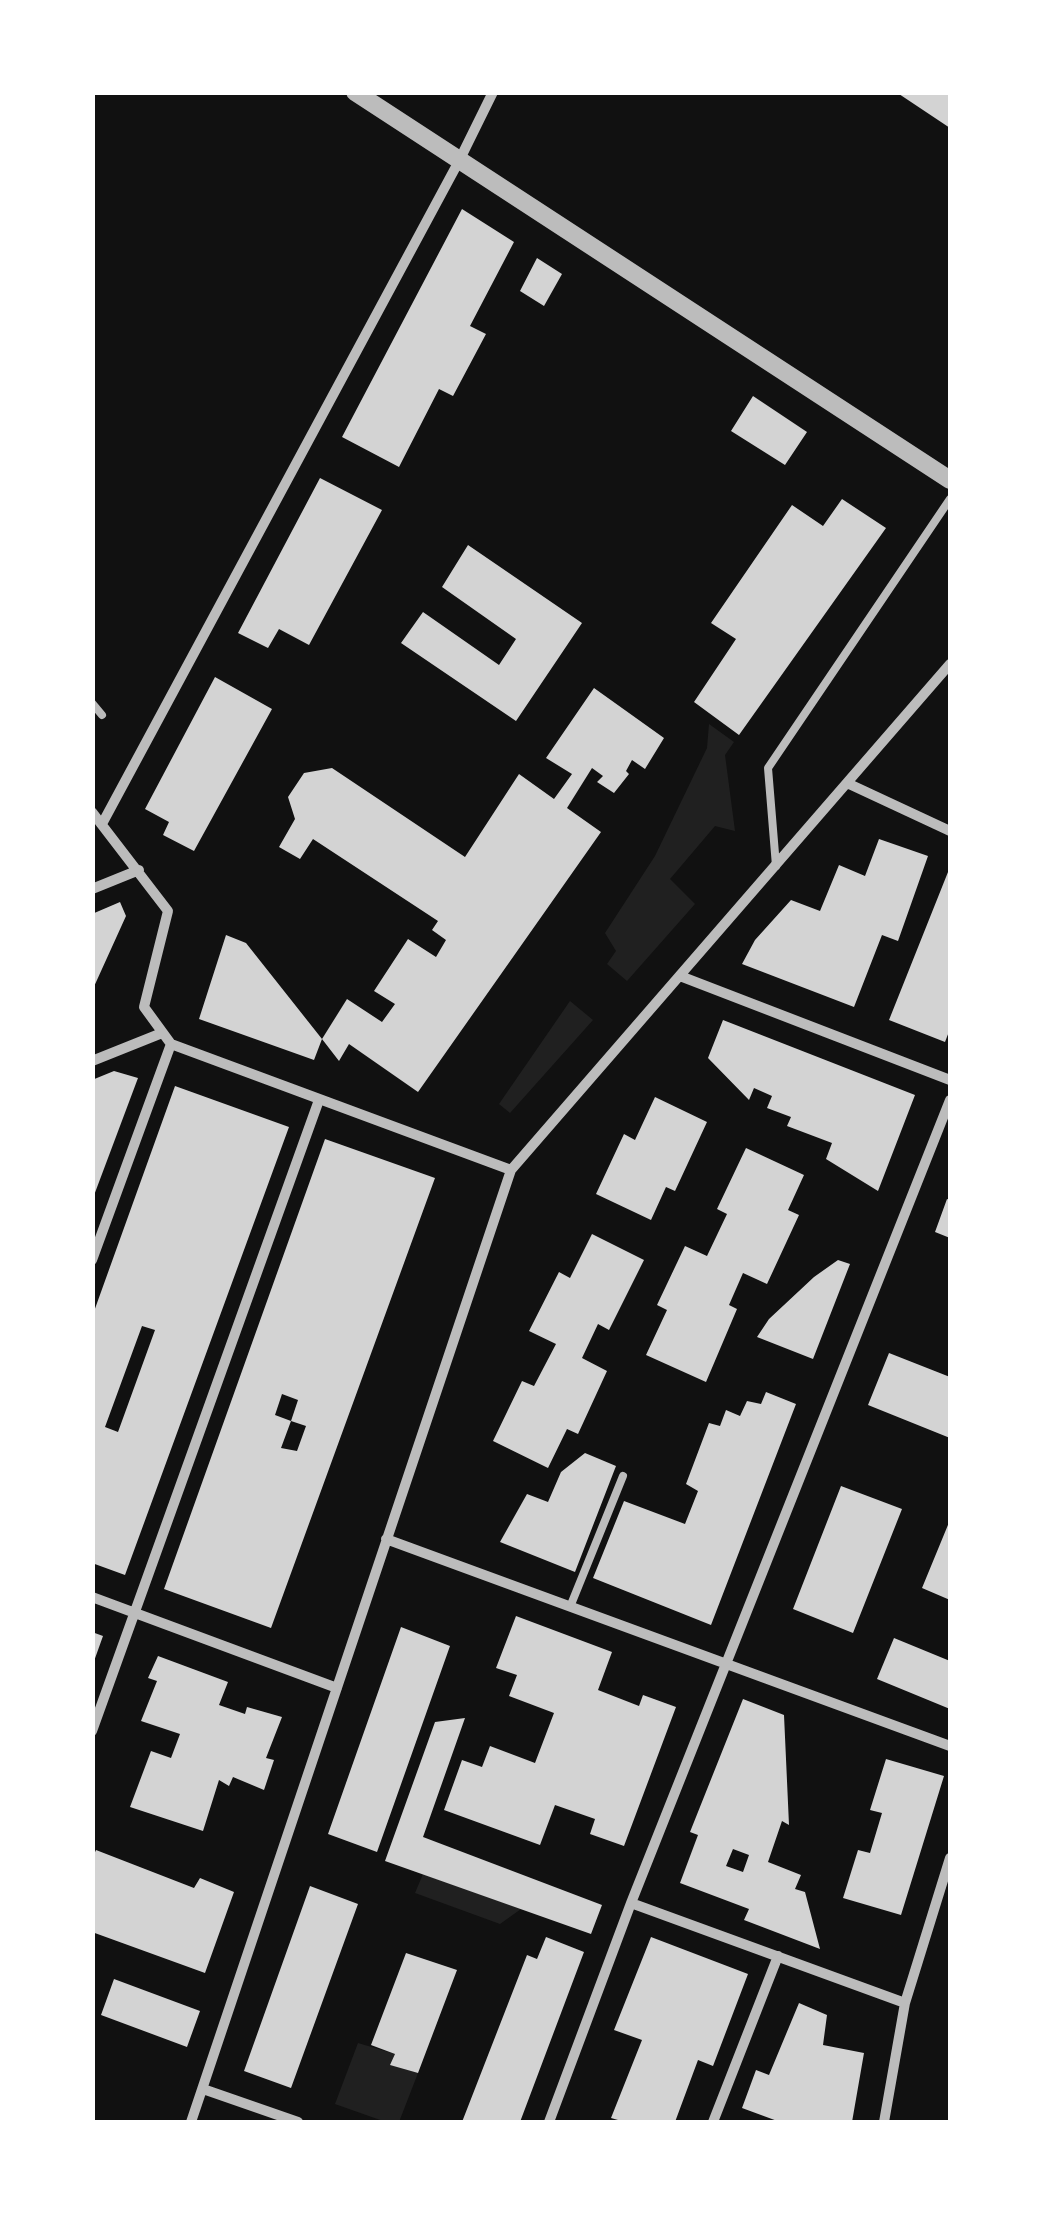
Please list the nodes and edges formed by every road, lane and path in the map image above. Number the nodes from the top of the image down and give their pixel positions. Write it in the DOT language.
graph roads {
  1 [pos="355,92"];
  2 [pos="493,92"];
  3 [pos="460,161"];
  4 [pos="950,480"];
  5 [pos="950,499"];
  6 [pos="950,664"];
  7 [pos="92,703"];
  8 [pos="102,715"];
  9 [pos="847,783"];
  10 [pos="92,812"];
  11 [pos="102,824"];
  12 [pos="950,831"];
  13 [pos="776,866"];
  14 [pos="139,870"];
  15 [pos="92,889"];
  16 [pos="680,976"];
  17 [pos="162,1033"];
  18 [pos="171,1044"];
  19 [pos="92,1062"];
  20 [pos="950,1080"];
  21 [pos="319,1100"];
  22 [pos="950,1100"];
  23 [pos="511,1170"];
  24 [pos="92,1260"];
  25 [pos="622,1476"];
  26 [pos="386,1539"];
  27 [pos="92,1596"];
  28 [pos="570,1606"];
  29 [pos="135,1612"];
  30 [pos="728,1664"];
  31 [pos="336,1688"];
  32 [pos="92,1731"];
  33 [pos="950,1746"];
  34 [pos="950,1858"];
  35 [pos="632,1904"];
  36 [pos="778,1956"];
  37 [pos="905,2003"];
  38 [pos="202,2089"];
  39 [pos="191,2122"];
  40 [pos="298,2122"];
  41 [pos="549,2122"];
  42 [pos="713,2122"];
  43 [pos="884,2122"];
  1 -- 3 [label="street"];
  2 -- 3 [label="street"];
  3 -- 4 [label="street"];
  3 -- 11 [label="street"];
  5 -- 13 [label="lane"];
  6 -- 9 [label="street"];
  7 -- 8 [label="lane"];
  9 -- 12 [label="street"];
  9 -- 13 [label="street"];
  10 -- 11 [label="street"];
  11 -- 14 [label="street"];
  13 -- 16 [label="street"];
  14 -- 15 [label="street"];
  14 -- 17 [label="street"];
  16 -- 20 [label="street"];
  16 -- 23 [label="street"];
  17 -- 18 [label="street"];
  17 -- 19 [label="street"];
  18 -- 21 [label="street"];
  18 -- 24 [label="street"];
  21 -- 23 [label="street"];
  21 -- 29 [label="street"];
  22 -- 30 [label="street"];
  23 -- 26 [label="street"];
  25 -- 28 [label="lane"];
  26 -- 28 [label="street"];
  26 -- 31 [label="street"];
  27 -- 29 [label="street"];
  28 -- 30 [label="street"];
  29 -- 31 [label="street"];
  29 -- 32 [label="street"];
  30 -- 33 [label="street"];
  30 -- 35 [label="street"];
  31 -- 38 [label="street"];
  34 -- 37 [label="street"];
  35 -- 36 [label="street"];
  35 -- 41 [label="street"];
  36 -- 37 [label="street"];
  36 -- 42 [label="street"];
  37 -- 43 [label="street"];
  38 -- 39 [label="street"];
  38 -- 40 [label="street"];
}
